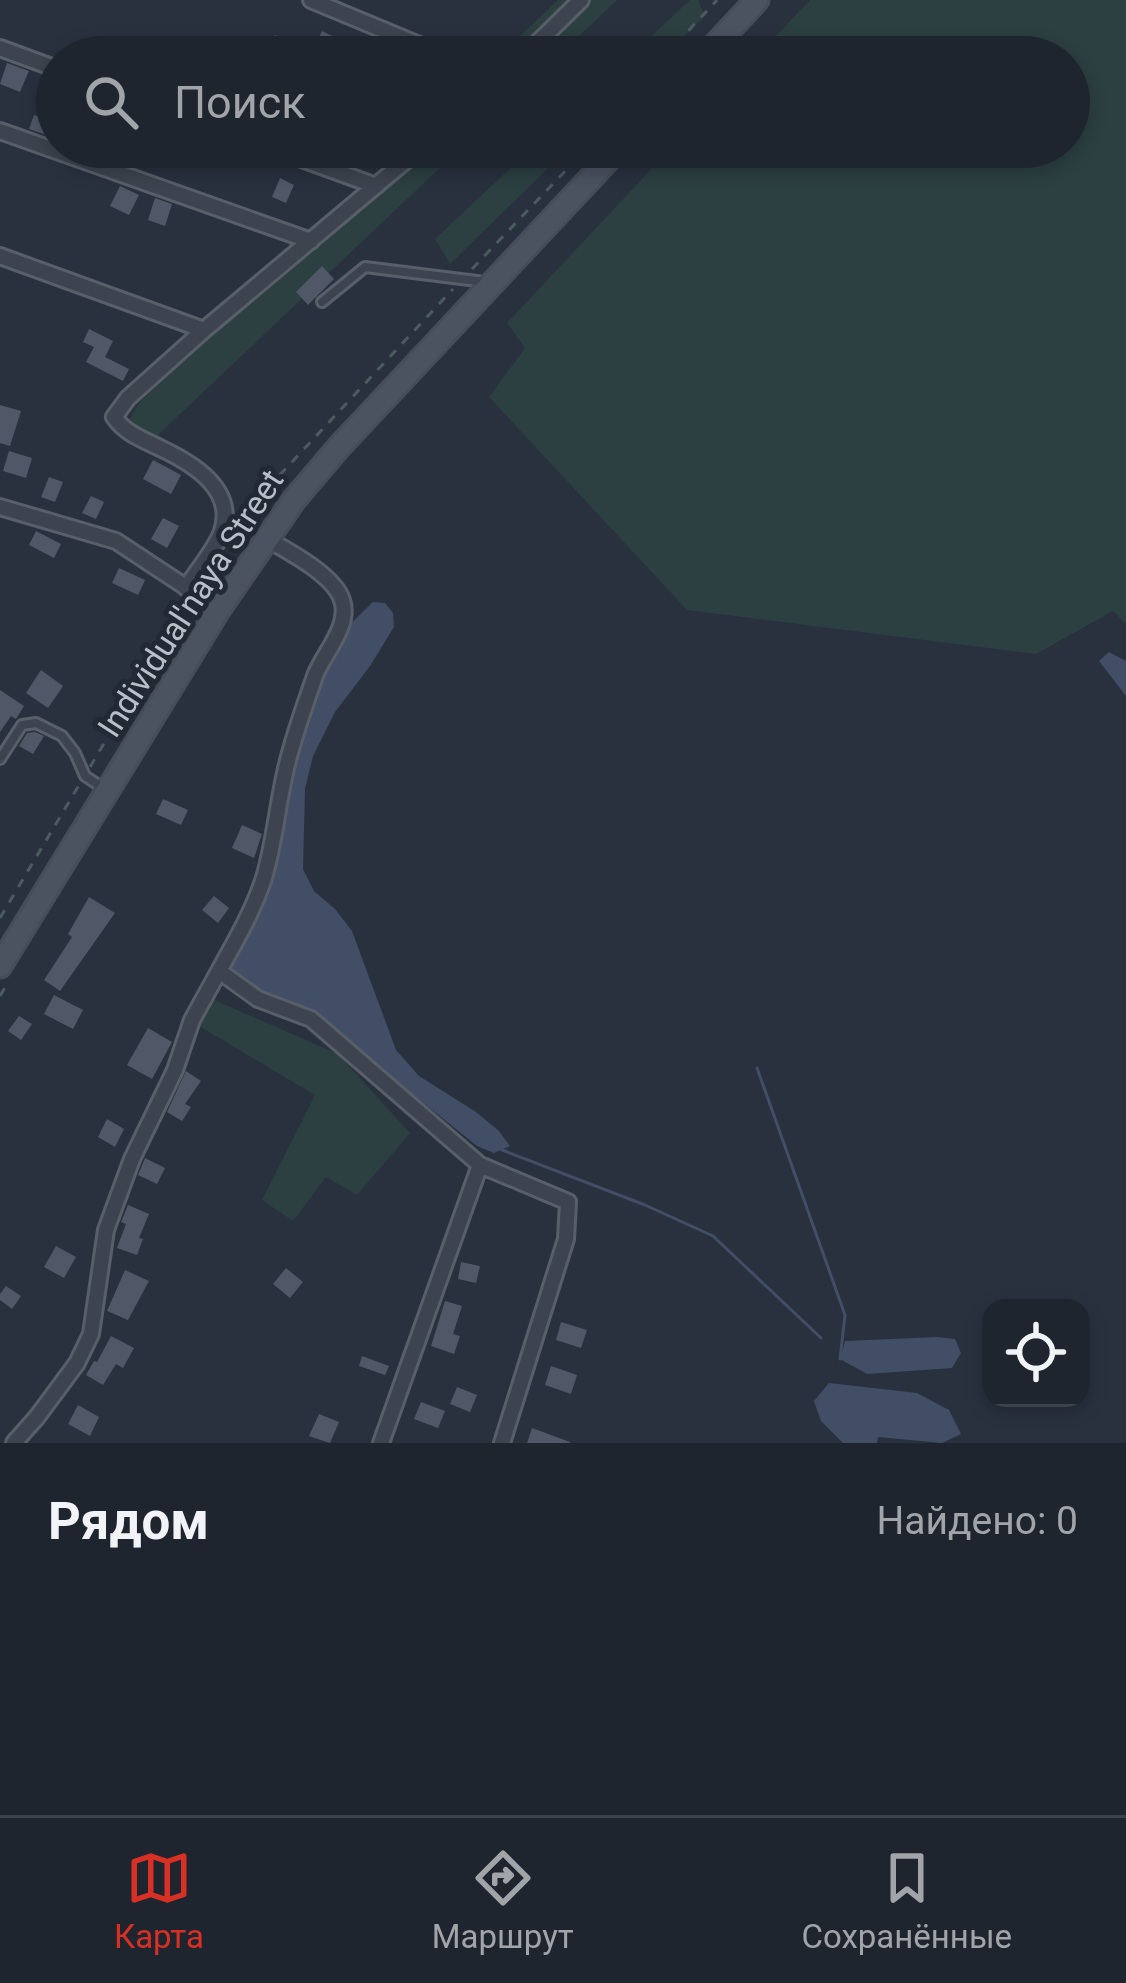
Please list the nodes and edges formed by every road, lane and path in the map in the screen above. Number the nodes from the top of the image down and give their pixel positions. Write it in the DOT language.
graph roads {
  1 [pos="311,0"];
  2 [pos="581,0"];
  3 [pos="717,0"];
  4 [pos="757,0"];
  5 [pos="398,36"];
  6 [pos="545,36"];
  7 [pos="684,36"];
  8 [pos="724,36"];
  9 [pos="0,48"];
  10 [pos="36,61"];
  11 [pos="0,131"];
  12 [pos="36,144"];
  13 [pos="105,168"];
  14 [pos="325,168"];
  15 [pos="398,168"];
  16 [pos="568,168"];
  17 [pos="600,168"];
  18 [pos="376,187"];
  19 [pos="311,241"];
  20 [pos="0,256"];
  21 [pos="463,279"];
  22 [pos="493,283"];
  23 [pos="322,302"];
  24 [pos="204,329"];
  25 [pos="0,507"];
  26 [pos="265,538"];
  27 [pos="228,542"];
  28 [pos="189,590"];
  29 [pos="219,610"];
  30 [pos="0,759"];
  31 [pos="85,776"];
  32 [pos="107,791"];
  33 [pos="0,918"];
  34 [pos="0,966"];
  35 [pos="219,971"];
  36 [pos="480,1165"];
  37 [pos="14,1443"];
  38 [pos="381,1443"];
  39 [pos="502,1443"];
  1 -- 5 [label="street"];
  2 -- 6 [label="street"];
  3 -- 7 [label="path"];
  4 -- 8 [label="main road"];
  9 -- 10 [label="street"];
  11 -- 12 [label="street"];
  13 -- 19 [label="street"];
  14 -- 18 [label="street"];
  15 -- 18 [label="street"];
  16 -- 21 [label="path"];
  17 -- 22 [label="main road, Individual'naya Street"];
  18 -- 19 [label="street"];
  19 -- 24 [label="street"];
  20 -- 24 [label="street"];
  21 -- 22 [label="lane"];
  21 -- 23 [label="lane"];
  21 -- 27 [label="path"];
  22 -- 26 [label="main road, Individual'naya Street"];
  24 -- 28 [label="street"];
  25 -- 28 [label="street"];
  26 -- 29 [label="main road, Individual'naya Street"];
  26 -- 35 [label="street"];
  28 -- 29 [label="street"];
  28 -- 31 [label="path"];
  29 -- 32 [label="main road, Individual'naya Street"];
  30 -- 31 [label="lane"];
  31 -- 32 [label="lane"];
  31 -- 33 [label="path"];
  32 -- 34 [label="main road, Individual'naya Street"];
  35 -- 36 [label="street"];
  35 -- 37 [label="street"];
  36 -- 38 [label="street"];
  36 -- 39 [label="street"];
}
